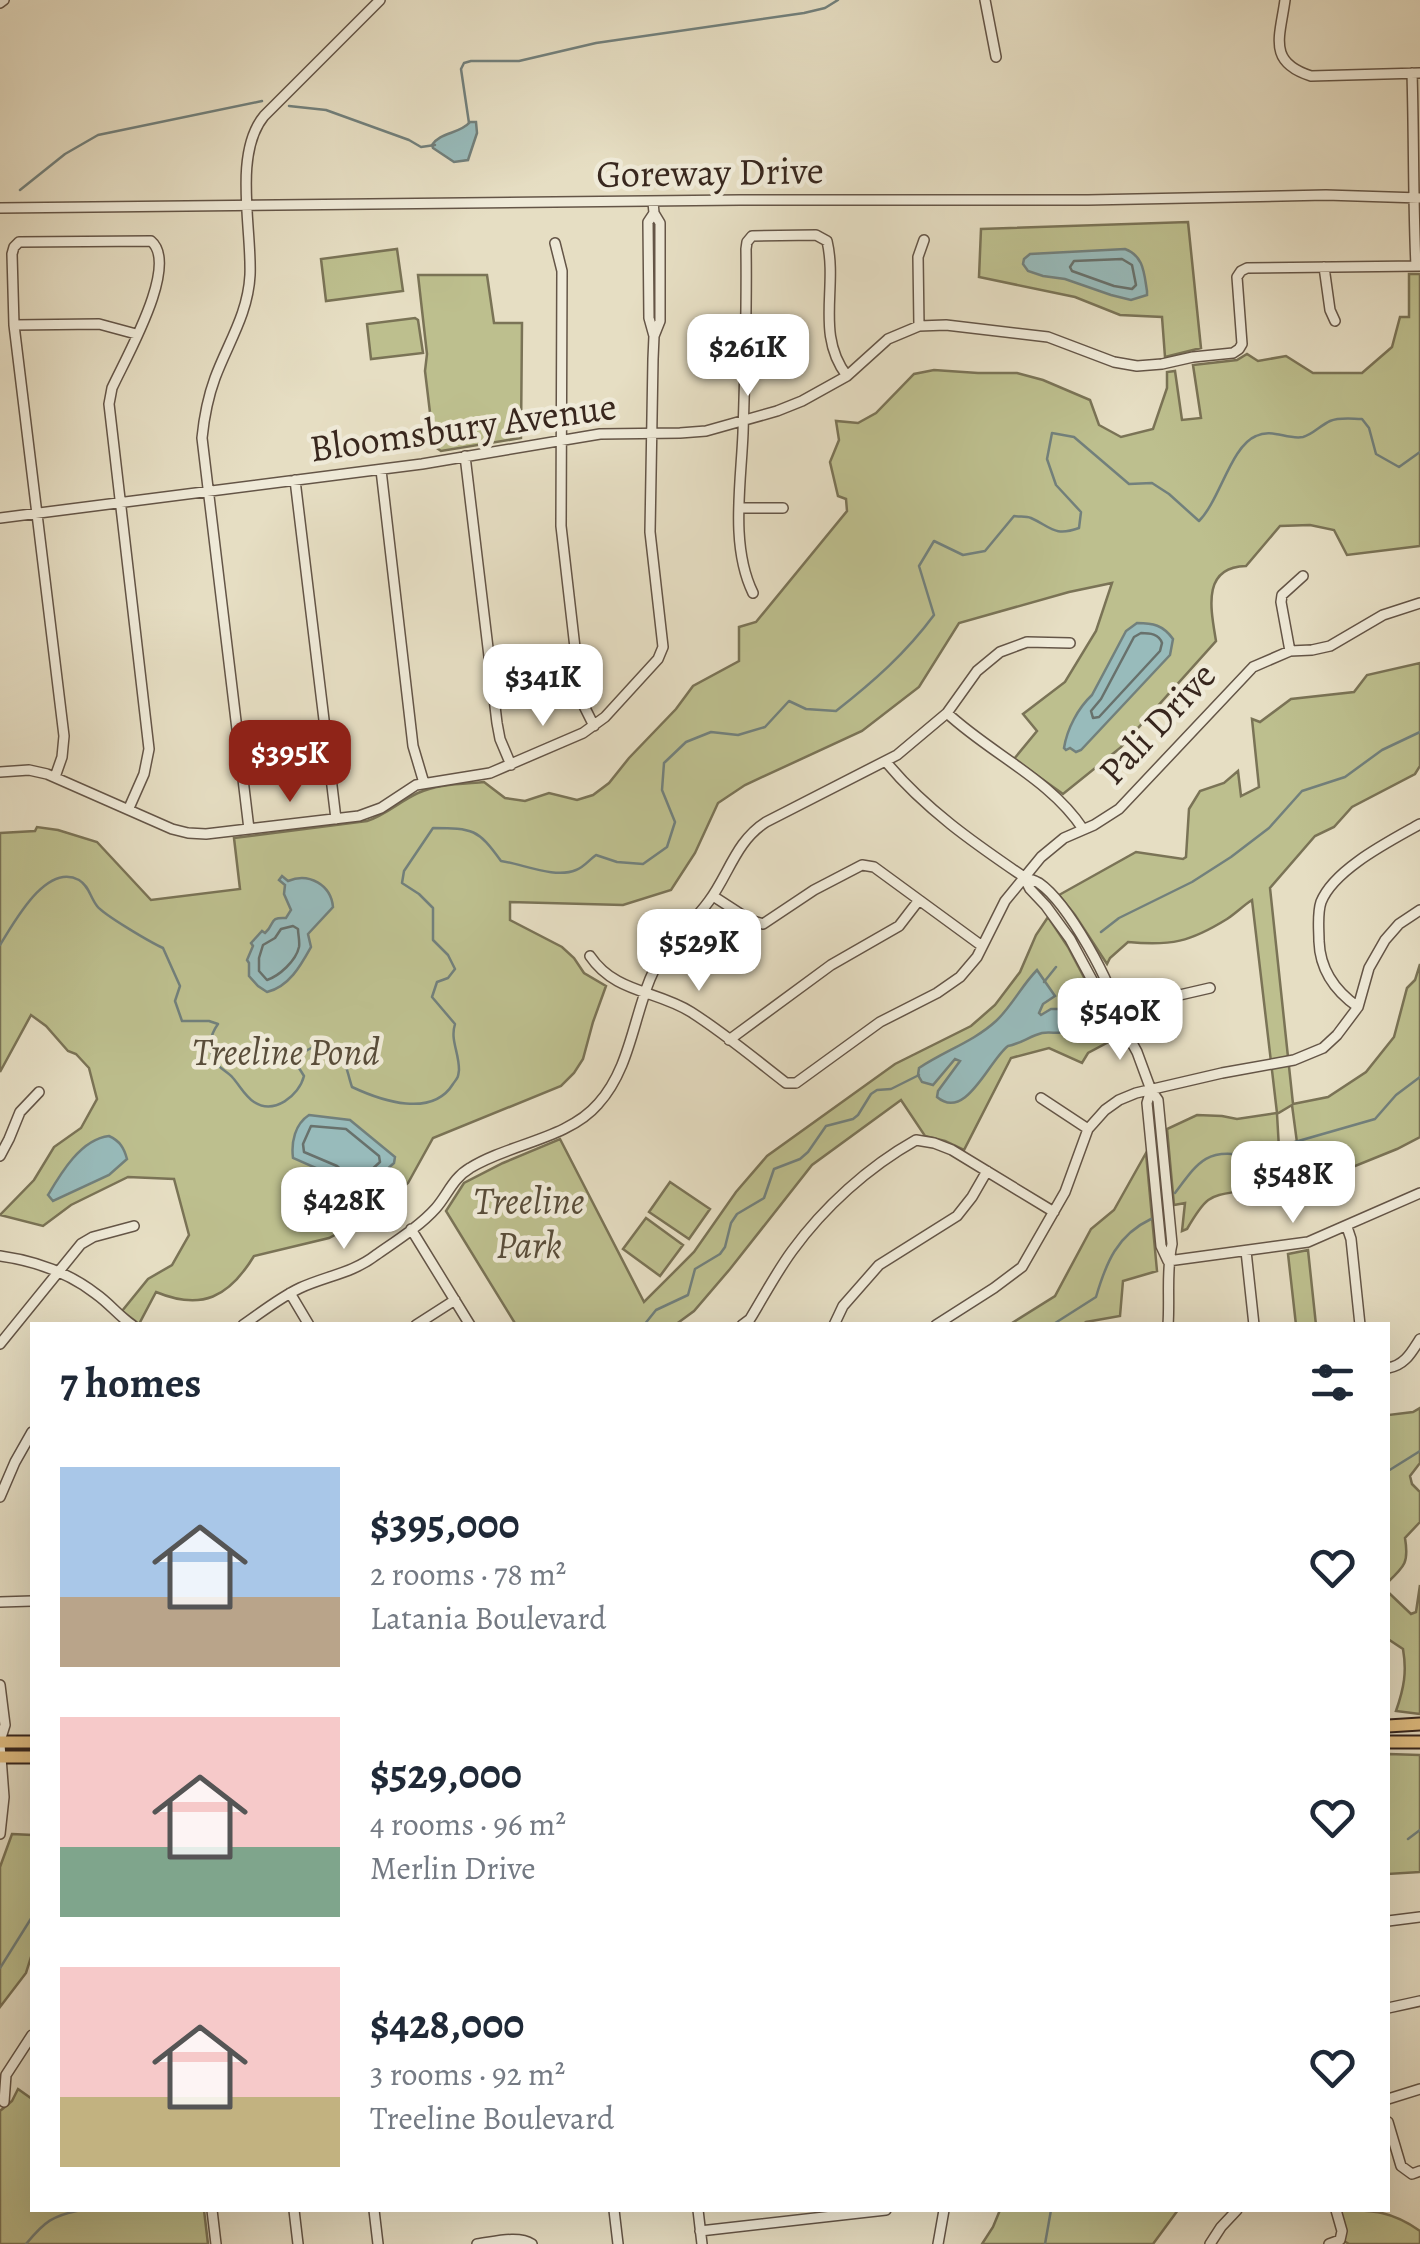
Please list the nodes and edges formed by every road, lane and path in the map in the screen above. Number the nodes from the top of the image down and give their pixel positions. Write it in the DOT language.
graph roads {
  1 [pos="380,0"];
  2 [pos="985,0"];
  3 [pos="1285,0"];
  4 [pos="996,57"];
  5 [pos="1416,73"];
  6 [pos="1417,198"];
  7 [pos="248,206"];
  8 [pos="0,208"];
  9 [pos="654,208"];
  10 [pos="924,240"];
  11 [pos="555,243"];
  12 [pos="1418,266"];
  13 [pos="1324,267"];
  14 [pos="1336,321"];
  15 [pos="14,324"];
  16 [pos="919,326"];
  17 [pos="136,334"];
  18 [pos="847,376"];
  19 [pos="743,421"];
  20 [pos="652,434"];
  21 [pos="561,440"];
  22 [pos="465,456"];
  23 [pos="380,470"];
  24 [pos="296,480"];
  25 [pos="208,490"];
  26 [pos="119,502"];
  27 [pos="740,508"];
  28 [pos="783,508"];
  29 [pos="37,513"];
  30 [pos="0,518"];
  31 [pos="1303,576"];
  32 [pos="753,593"];
  33 [pos="1420,603"];
  34 [pos="1070,643"];
  35 [pos="1290,651"];
  36 [pos="947,713"];
  37 [pos="594,726"];
  38 [pos="886,762"];
  39 [pos="511,765"];
  40 [pos="0,772"];
  41 [pos="55,777"];
  42 [pos="424,783"];
  43 [pos="129,808"];
  44 [pos="336,819"];
  45 [pos="1420,824"];
  46 [pos="249,829"];
  47 [pos="1083,829"];
  48 [pos="1024,877"];
  49 [pos="713,896"];
  50 [pos="919,900"];
  51 [pos="1420,910"];
  52 [pos="982,946"];
  53 [pos="590,956"];
  54 [pos="1210,988"];
  55 [pos="645,994"];
  56 [pos="1358,1007"];
  57 [pos="1121,1023"];
  58 [pos="729,1040"];
  59 [pos="1151,1090"];
  60 [pos="39,1092"];
  61 [pos="1041,1098"];
  62 [pos="1088,1129"];
  63 [pos="0,1156"];
  64 [pos="987,1171"];
  65 [pos="1420,1193"];
  66 [pos="1054,1212"];
  67 [pos="134,1226"];
  68 [pos="1347,1227"];
  69 [pos="411,1229"];
  70 [pos="1246,1251"];
  71 [pos="0,1256"];
  72 [pos="1168,1261"];
  73 [pos="58,1272"];
  74 [pos="290,1293"];
  75 [pos="454,1300"];
  76 [pos="120,1322"];
  77 [pos="246,1322"];
  78 [pos="307,1322"];
  79 [pos="421,1322"];
  80 [pos="468,1322"];
  81 [pos="751,1322"];
  82 [pos="836,1322"];
  83 [pos="941,1322"];
  84 [pos="1168,1322"];
  85 [pos="1254,1322"];
  86 [pos="1360,1322"];
  87 [pos="1420,1339"];
  88 [pos="0,1344"];
  89 [pos="1390,1368"];
  90 [pos="30,1436"];
  91 [pos="0,1497"];
  92 [pos="0,1602"];
  93 [pos="30,1602"];
  94 [pos="0,1684"];
  95 [pos="1420,1724"];
  96 [pos="1390,1726"];
  97 [pos="0,1742"];
  98 [pos="30,1742"];
  99 [pos="1390,1742"];
  100 [pos="1420,1742"];
  101 [pos="30,1756"];
  102 [pos="1,1757"];
  103 [pos="0,1834"];
  104 [pos="1420,1916"];
  105 [pos="1390,1920"];
  106 [pos="1420,2001"];
  107 [pos="1390,2008"];
  108 [pos="29,2049"];
  109 [pos="1420,2090"];
  110 [pos="1390,2098"];
  111 [pos="4,2102"];
  112 [pos="1390,2129"];
  113 [pos="1420,2171"];
  114 [pos="212,2212"];
  115 [pos="294,2212"];
  116 [pos="374,2212"];
  117 [pos="614,2212"];
  118 [pos="698,2212"];
  119 [pos="869,2212"];
  120 [pos="943,2212"];
  121 [pos="1234,2212"];
  122 [pos="1337,2212"];
  123 [pos="700,2232"];
  124 [pos="216,2244"];
  125 [pos="298,2244"];
  126 [pos="378,2244"];
  127 [pos="478,2244"];
  128 [pos="532,2244"];
  129 [pos="618,2244"];
  130 [pos="702,2244"];
  131 [pos="938,2244"];
  132 [pos="1210,2244"];
  133 [pos="1329,2244"];
  1 -- 7 [label="street"];
  2 -- 4 [label="street"];
  3 -- 5 [label="street"];
  5 -- 6 [label="street"];
  6 -- 9 [label="street, Goreway Drive"];
  6 -- 12 [label="street"];
  7 -- 8 [label="street, Goreway Drive"];
  7 -- 9 [label="street, Goreway Drive"];
  7 -- 25 [label="street"];
  9 -- 20 [label="street"];
  10 -- 16 [label="street"];
  11 -- 21 [label="street"];
  12 -- 13 [label="street"];
  13 -- 14 [label="street"];
  13 -- 16 [label="street"];
  15 -- 17 [label="street"];
  15 -- 17 [label="street"];
  15 -- 29 [label="street"];
  16 -- 18 [label="street, Bloomsbury Avenue"];
  17 -- 26 [label="street"];
  18 -- 19 [label="street, Bloomsbury Avenue"];
  18 -- 19 [label="street"];
  19 -- 20 [label="street, Bloomsbury Avenue"];
  19 -- 27 [label="street"];
  20 -- 21 [label="street, Bloomsbury Avenue"];
  20 -- 37 [label="street"];
  21 -- 22 [label="street, Bloomsbury Avenue"];
  21 -- 37 [label="street"];
  22 -- 23 [label="street, Bloomsbury Avenue"];
  22 -- 39 [label="street"];
  23 -- 24 [label="street, Bloomsbury Avenue"];
  23 -- 42 [label="street"];
  24 -- 25 [label="street, Bloomsbury Avenue"];
  24 -- 44 [label="street"];
  25 -- 26 [label="street, Bloomsbury Avenue"];
  25 -- 46 [label="street"];
  26 -- 29 [label="street, Bloomsbury Avenue"];
  26 -- 43 [label="street"];
  27 -- 28 [label="street"];
  27 -- 32 [label="street"];
  29 -- 30 [label="street, Bloomsbury Avenue"];
  29 -- 41 [label="street"];
  31 -- 35 [label="street"];
  33 -- 35 [label="street, Pali Drive"];
  34 -- 36 [label="street"];
  35 -- 47 [label="street, Pali Drive"];
  36 -- 38 [label="street"];
  36 -- 47 [label="street"];
  37 -- 39 [label="street"];
  38 -- 48 [label="street"];
  38 -- 49 [label="street"];
  39 -- 42 [label="street"];
  40 -- 41 [label="street"];
  41 -- 43 [label="street"];
  42 -- 44 [label="street"];
  43 -- 46 [label="street"];
  44 -- 46 [label="street"];
  45 -- 56 [label="street"];
  47 -- 48 [label="street, Pali Drive"];
  48 -- 52 [label="street, Pali Drive"];
  48 -- 57 [label="street"];
  49 -- 50 [label="street"];
  49 -- 55 [label="street"];
  50 -- 52 [label="street"];
  50 -- 58 [label="street"];
  51 -- 56 [label="street"];
  52 -- 58 [label="street, Pali Drive"];
  53 -- 55 [label="street"];
  54 -- 57 [label="street"];
  55 -- 58 [label="street"];
  55 -- 69 [label="street"];
  56 -- 59 [label="street"];
  57 -- 59 [label="street"];
  59 -- 62 [label="street"];
  59 -- 72 [label="street"];
  60 -- 63 [label="street"];
  61 -- 62 [label="street"];
  62 -- 66 [label="street"];
  64 -- 66 [label="street"];
  64 -- 81 [label="street"];
  64 -- 82 [label="street"];
  65 -- 68 [label="street"];
  66 -- 83 [label="street"];
  67 -- 73 [label="street"];
  68 -- 70 [label="street"];
  68 -- 86 [label="street"];
  69 -- 74 [label="street"];
  69 -- 75 [label="street"];
  70 -- 72 [label="street"];
  70 -- 85 [label="street"];
  71 -- 73 [label="street"];
  72 -- 84 [label="street"];
  73 -- 76 [label="street"];
  73 -- 88 [label="street"];
  74 -- 77 [label="street"];
  74 -- 78 [label="street"];
  75 -- 79 [label="street"];
  75 -- 80 [label="street"];
  87 -- 89 [label="street"];
  90 -- 91 [label="street"];
  92 -- 93 [label="street"];
  94 -- 97 [label="street"];
  95 -- 96 [label="main road"];
  97 -- 98 [label="main road"];
  97 -- 102 [label="street"];
  99 -- 100 [label="main road"];
  101 -- 102 [label="main road"];
  102 -- 103 [label="street"];
  104 -- 105 [label="street"];
  106 -- 107 [label="street"];
  108 -- 111 [label="street"];
  109 -- 110 [label="street"];
  112 -- 113 [label="street"];
  114 -- 124 [label="street"];
  115 -- 125 [label="street"];
  116 -- 126 [label="street"];
  117 -- 129 [label="street"];
  118 -- 123 [label="street"];
  119 -- 123 [label="street"];
  120 -- 131 [label="street"];
  121 -- 132 [label="street"];
  122 -- 133 [label="street"];
  123 -- 130 [label="street"];
  127 -- 128 [label="street"];
}
